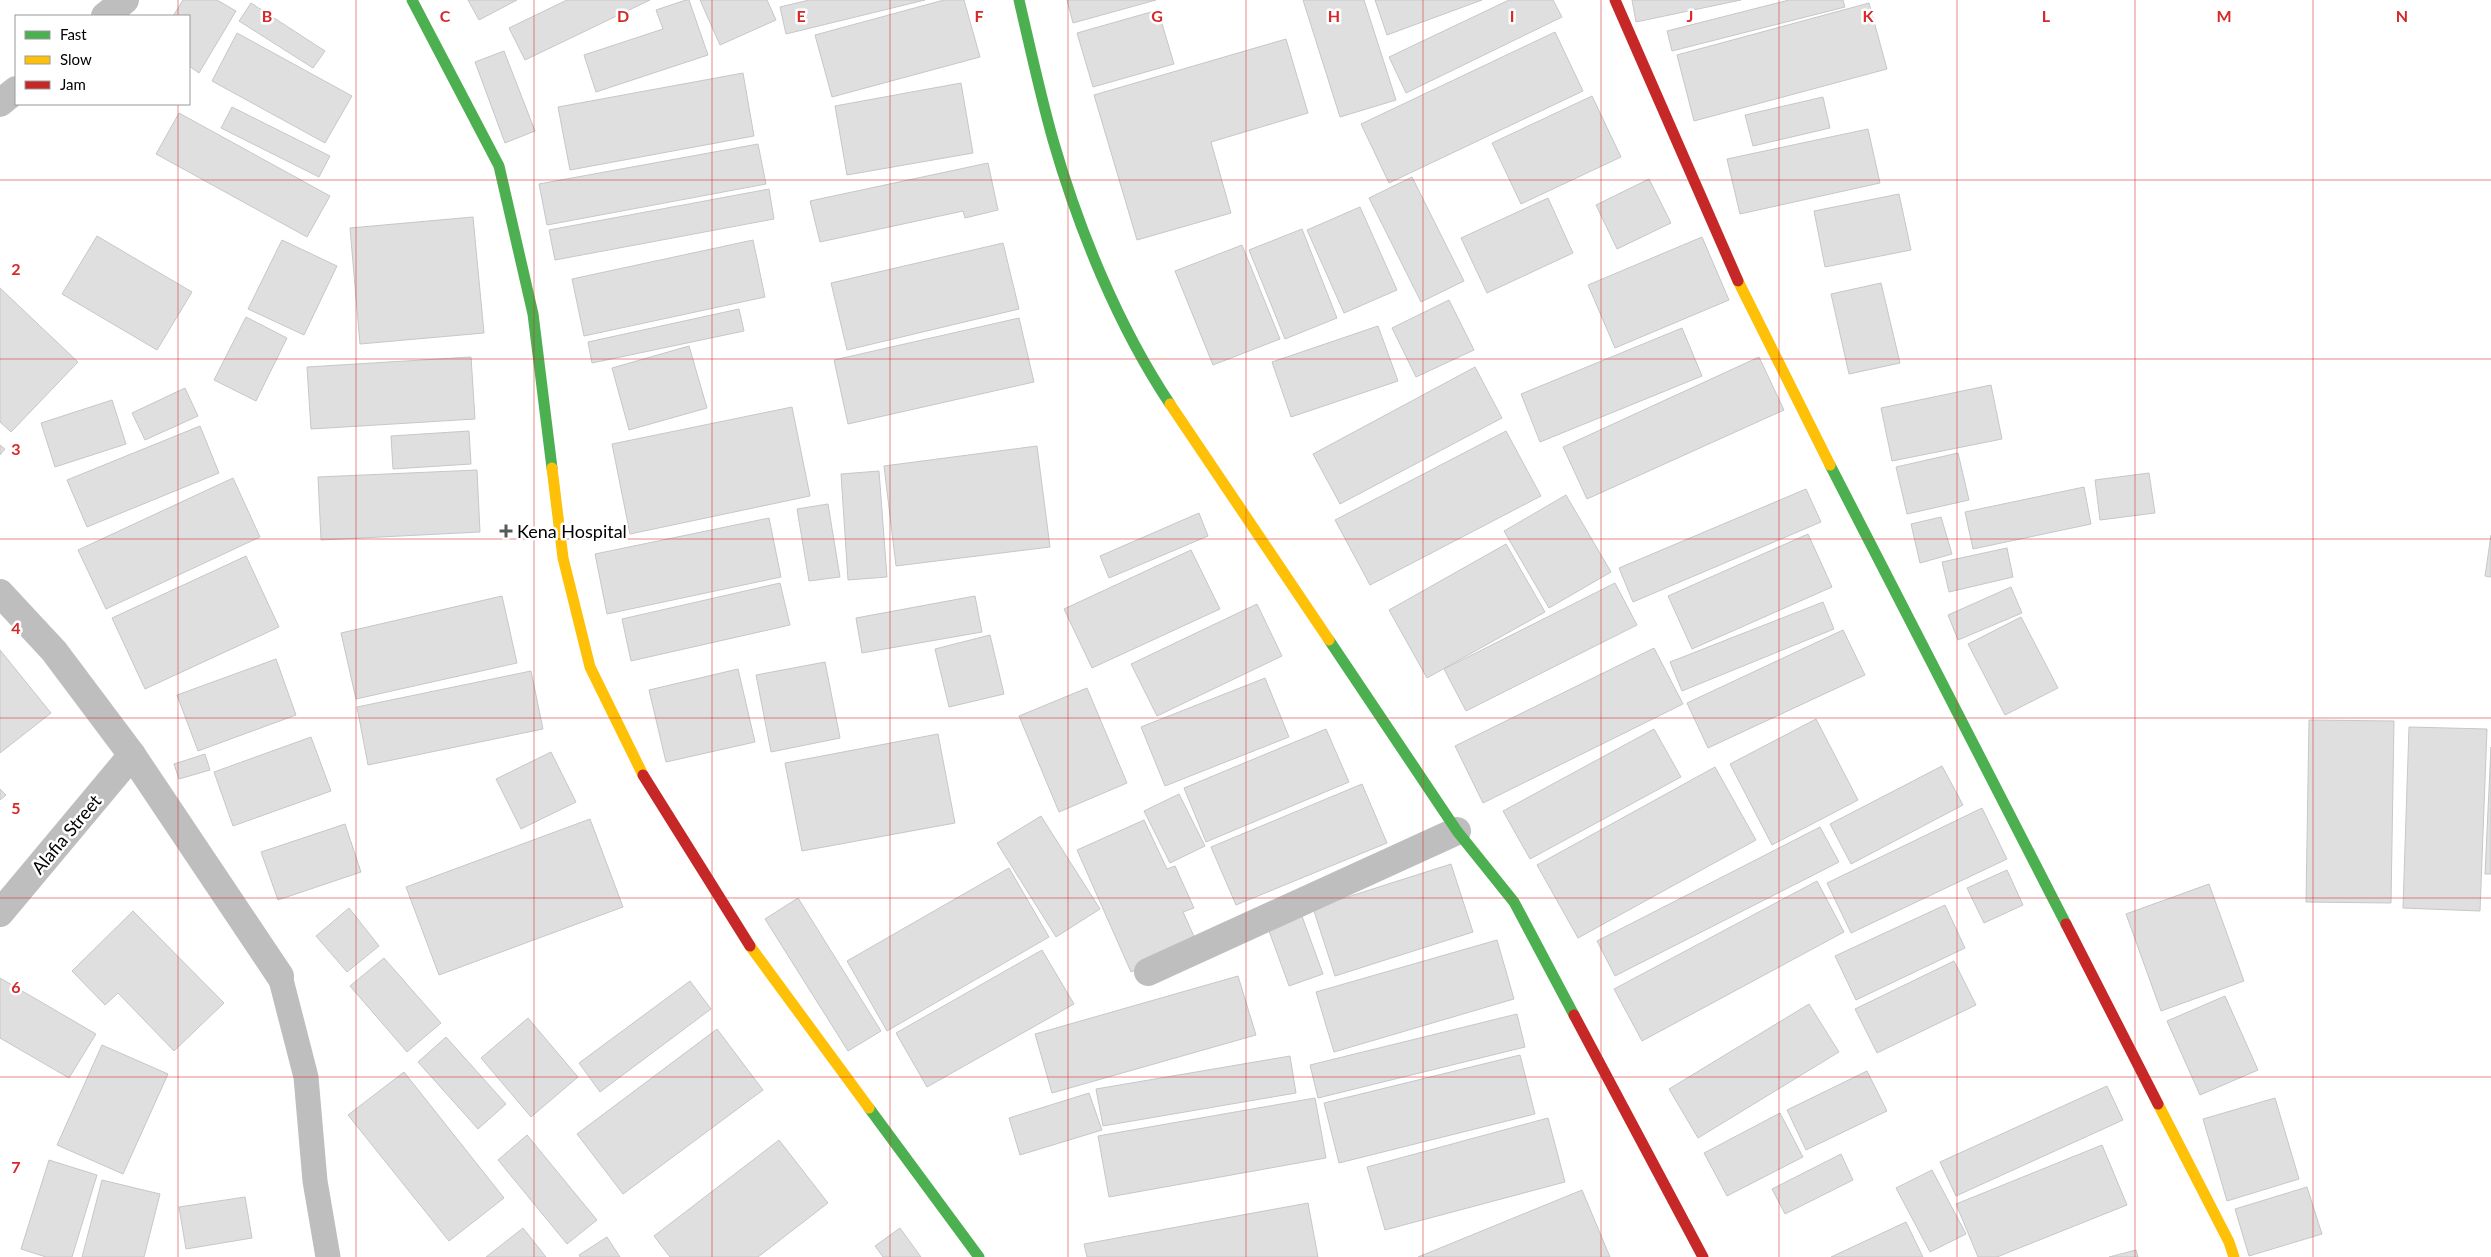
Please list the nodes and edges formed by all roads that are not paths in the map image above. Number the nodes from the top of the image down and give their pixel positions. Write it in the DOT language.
graph roads {
  1 [pos="125,0"];
  2 [pos="412,0"];
  3 [pos="1019,0"];
  4 [pos="1615,0"];
  5 [pos="107,15"];
  6 [pos="15,91"];
  7 [pos="0,103"];
  8 [pos="0,593"];
  9 [pos="132,755"];
  10 [pos="1457,831"];
  11 [pos="0,913"];
  12 [pos="1148,972"];
  13 [pos="280,976"];
  14 [pos="328,1257"];
  15 [pos="979,1257"];
  16 [pos="1703,1257"];
  17 [pos="2234,1257"];
  1 -- 5 [label="street"];
  2 -- 15 [label="street"];
  3 -- 10 [label="street"];
  4 -- 17 [label="street"];
  6 -- 7 [label="street"];
  8 -- 9 [label="street"];
  9 -- 11 [label="street, Alafia Street"];
  9 -- 13 [label="street"];
  10 -- 12 [label="street"];
  10 -- 16 [label="street"];
  13 -- 14 [label="lane"];
}
